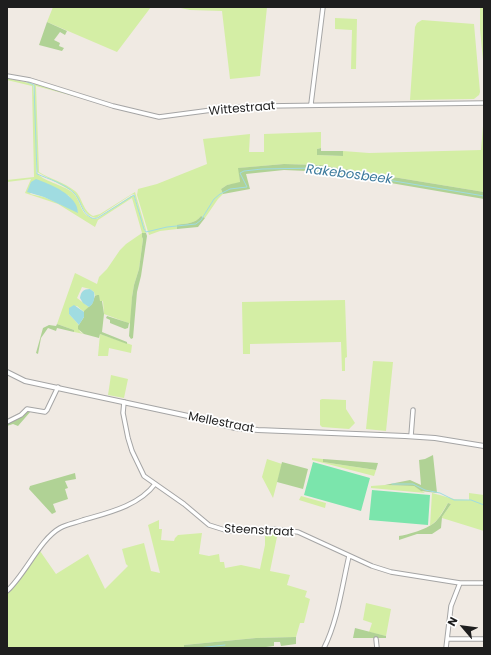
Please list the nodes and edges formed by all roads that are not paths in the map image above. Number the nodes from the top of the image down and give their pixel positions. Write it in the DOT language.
graph roads {
  1 [pos="322,7"];
  2 [pos="7,76"];
  3 [pos="484,103"];
  4 [pos="311,104"];
  5 [pos="7,372"];
  6 [pos="58,387"];
  7 [pos="124,402"];
  8 [pos="413,410"];
  9 [pos="7,422"];
  10 [pos="411,436"];
  11 [pos="484,446"];
  12 [pos="155,484"];
  13 [pos="349,556"];
  14 [pos="460,583"];
  15 [pos="484,583"];
  16 [pos="7,591"];
  17 [pos="376,639"];
  18 [pos="448,639"];
  19 [pos="484,639"];
  20 [pos="324,648"];
  21 [pos="376,648"];
  22 [pos="446,648"];
  1 -- 4 [label="street"];
  2 -- 4 [label="street, Wittestraat"];
  3 -- 4 [label="street, Wittestraat"];
  5 -- 6 [label="street, Mellestraat"];
  6 -- 7 [label="street, Mellestraat"];
  6 -- 9 [label="street"];
  7 -- 10 [label="street, Mellestraat"];
  7 -- 12 [label="street, Steenstraat"];
  8 -- 10 [label="street"];
  10 -- 11 [label="street, Mellestraat"];
  12 -- 13 [label="street, Steenstraat"];
  12 -- 16 [label="street"];
  13 -- 14 [label="street, Steenstraat"];
  13 -- 20 [label="street"];
  14 -- 15 [label="street, Steenstraat"];
  14 -- 18 [label="street"];
  17 -- 21 [label="street"];
  18 -- 19 [label="street"];
  18 -- 22 [label="street"];
}
